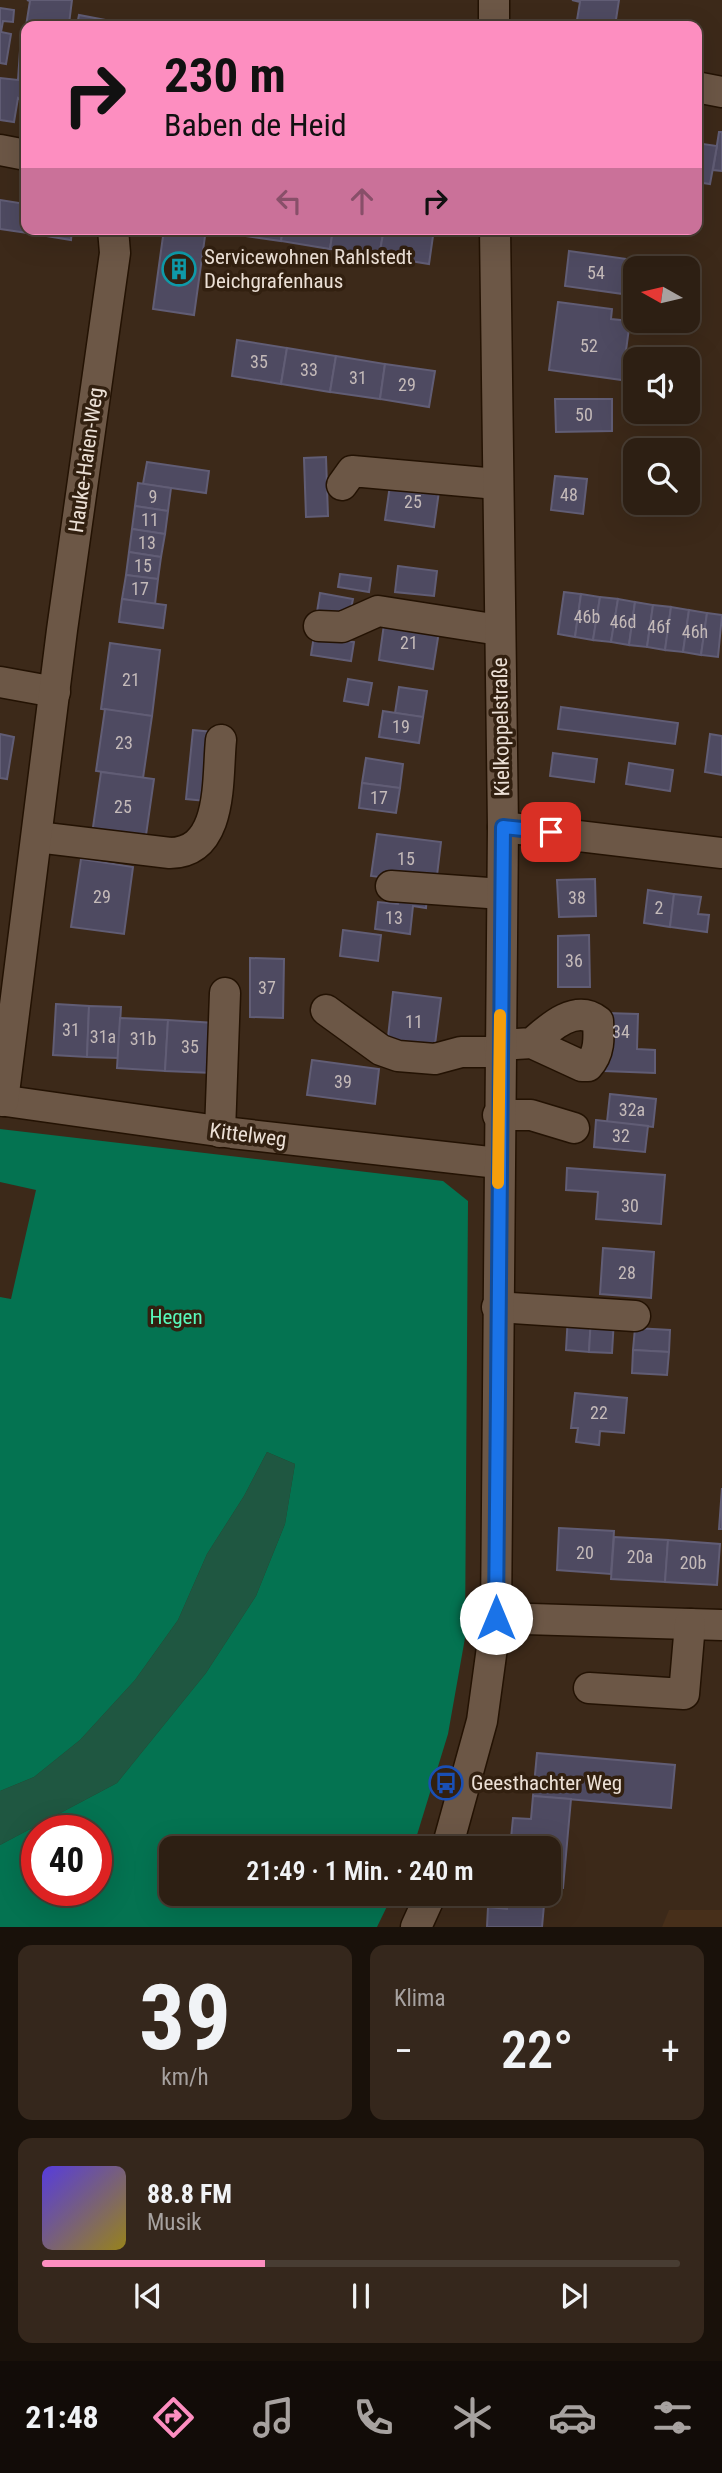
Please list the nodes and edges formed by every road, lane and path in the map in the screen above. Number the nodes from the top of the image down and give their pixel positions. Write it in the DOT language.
graph roads {
  1 [pos="494,0"];
  2 [pos="494,21"];
  3 [pos="702,89"];
  4 [pos="722,92"];
  5 [pos="0,150"];
  6 [pos="21,154"];
  7 [pos="114,235"];
  8 [pos="495,235"];
  9 [pos="497,484"];
  10 [pos="342,485"];
  11 [pos="319,626"];
  12 [pos="499,630"];
  13 [pos="0,682"];
  14 [pos="55,692"];
  15 [pos="220,740"];
  16 [pos="503,827"];
  17 [pos="37,837"];
  18 [pos="722,853"];
  19 [pos="391,886"];
  20 [pos="502,894"];
  21 [pos="225,993"];
  22 [pos="327,1010"];
  23 [pos="532,1043"];
  24 [pos="499,1048"];
  25 [pos="2,1101"];
  26 [pos="498,1115"];
  27 [pos="578,1118"];
  28 [pos="220,1132"];
  29 [pos="498,1163"];
  30 [pos="497,1307"];
  31 [pos="635,1316"];
  32 [pos="496,1618"];
  33 [pos="690,1625"];
  34 [pos="722,1626"];
  35 [pos="589,1688"];
  36 [pos="450,1836"];
  37 [pos="426,1906"];
  38 [pos="416,1927"];
  1 -- 2 [label="street"];
  3 -- 4 [label="street"];
  5 -- 6 [label="street"];
  7 -- 14 [label="street, Hauke-Haien-Weg"];
  8 -- 9 [label="street, Kielkoppelstraße"];
  9 -- 10 [label="street"];
  9 -- 12 [label="street, Kielkoppelstraße"];
  11 -- 12 [label="street"];
  12 -- 16 [label="street, Kielkoppelstraße"];
  13 -- 14 [label="street"];
  14 -- 17 [label="street, Hauke-Haien-Weg"];
  15 -- 17 [label="street"];
  16 -- 18 [label="street"];
  16 -- 20 [label="street, Kielkoppelstraße"];
  17 -- 25 [label="street, Hauke-Haien-Weg"];
  19 -- 20 [label="street"];
  20 -- 24 [label="street, Kielkoppelstraße"];
  21 -- 28 [label="street"];
  22 -- 24 [label="street"];
  23 -- 24 [label="street"];
  24 -- 26 [label="street, Kielkoppelstraße"];
  25 -- 28 [label="street, Kittelweg"];
  26 -- 27 [label="street"];
  26 -- 29 [label="street, Kielkoppelstraße"];
  28 -- 29 [label="street, Kittelweg"];
  29 -- 30 [label="street, Kielkoppelstraße"];
  30 -- 31 [label="street"];
  30 -- 32 [label="street, Kielkoppelstraße"];
  32 -- 33 [label="street"];
  32 -- 36 [label="street, Kielkoppelstraße"];
  33 -- 34 [label="street"];
  33 -- 35 [label="street"];
  37 -- 38 [label="street"];
}
